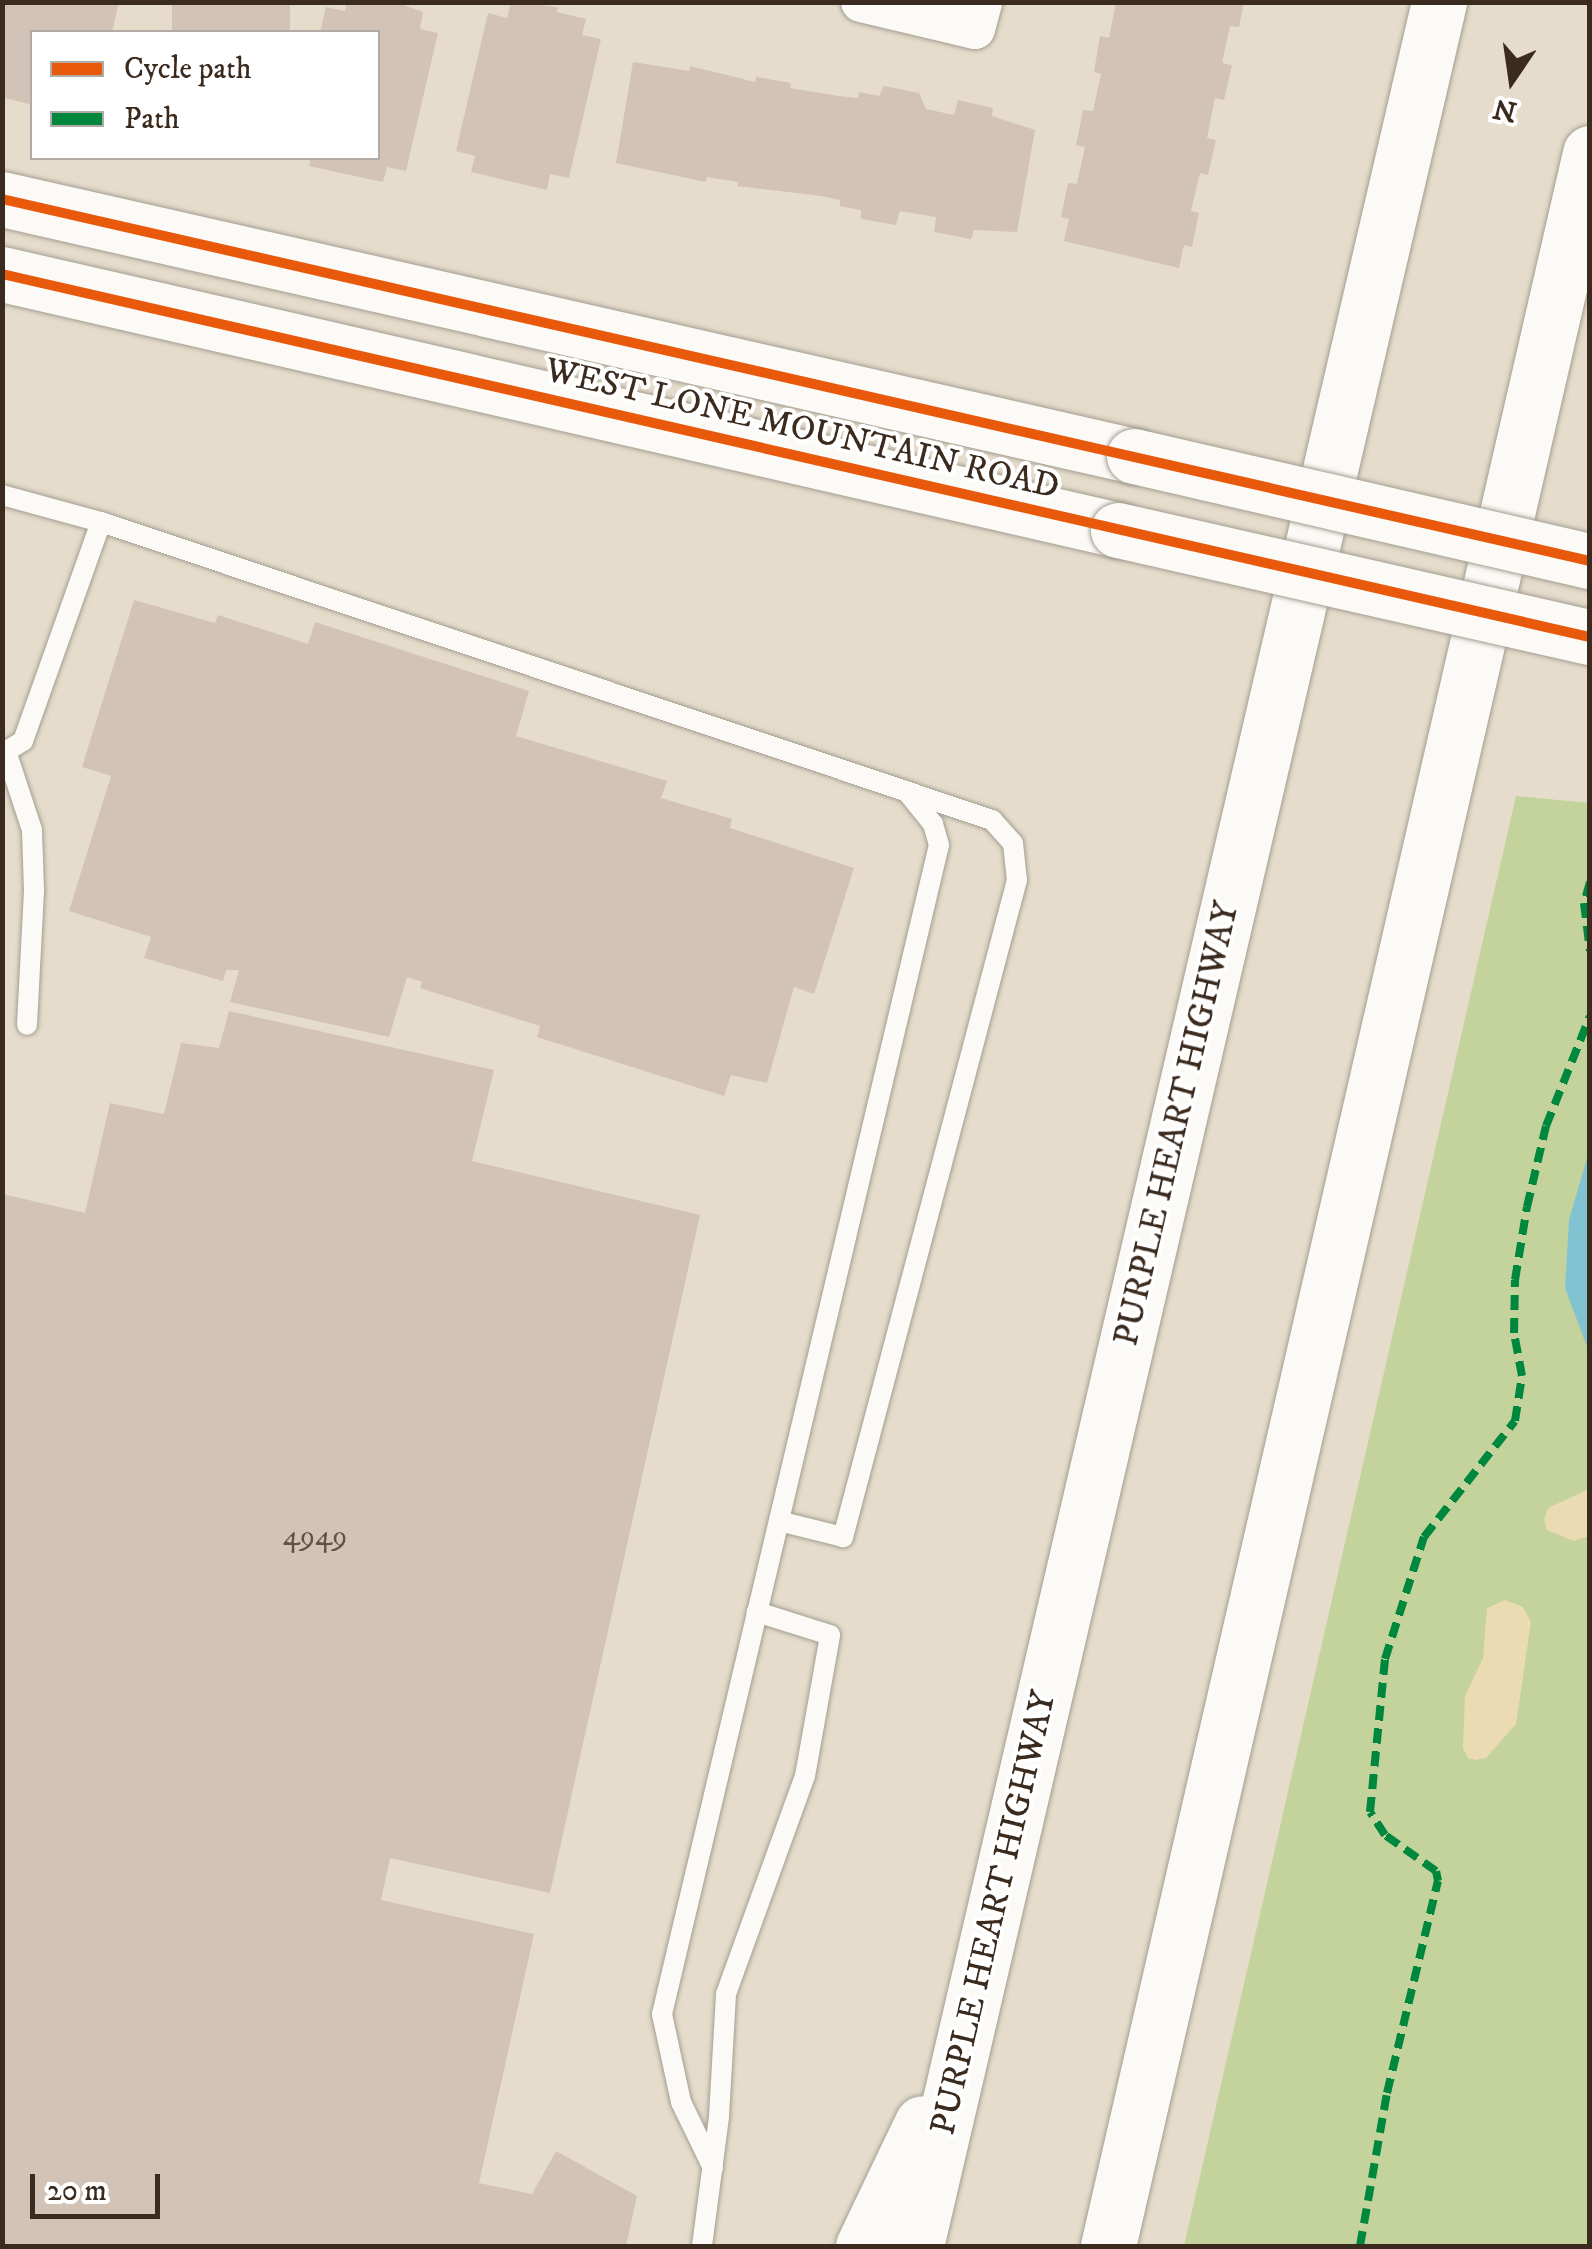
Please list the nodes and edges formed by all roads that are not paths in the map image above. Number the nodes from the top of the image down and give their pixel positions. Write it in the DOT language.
graph roads {
  1 [pos="861,2"];
  2 [pos="982,2"];
  3 [pos="1439,2"];
  4 [pos="1590,152"];
  5 [pos="2,199"];
  6 [pos="2,274"];
  7 [pos="2,495"];
  8 [pos="102,522"];
  9 [pos="1590,561"];
  10 [pos="1590,637"];
  11 [pos="4,754"];
  12 [pos="906,791"];
  13 [pos="26,1026"];
  14 [pos="779,1521"];
  15 [pos="757,1612"];
  16 [pos="966,2030"];
  17 [pos="713,2168"];
  18 [pos="702,2246"];
  19 [pos="863,2246"];
  20 [pos="916,2246"];
  21 [pos="1108,2246"];
  1 -- 2 [label="street"];
  3 -- 16 [label="main road, PURPLE HEART HIGHWAY"];
  4 -- 21 [label="main road"];
  5 -- 9 [label="main road, WEST LONE MOUNTAIN ROAD, bridge"];
  6 -- 10 [label="main road, WEST LONE MOUNTAIN ROAD, bridge"];
  7 -- 8 [label="lane"];
  8 -- 11 [label="lane"];
  8 -- 12 [label="lane"];
  11 -- 13 [label="lane"];
  12 -- 14 [label="lane"];
  12 -- 14 [label="lane"];
  14 -- 15 [label="lane"];
  15 -- 17 [label="lane"];
  15 -- 17 [label="lane"];
  16 -- 19 [label="main road"];
  16 -- 20 [label="main road, PURPLE HEART HIGHWAY"];
  17 -- 18 [label="lane"];
}
